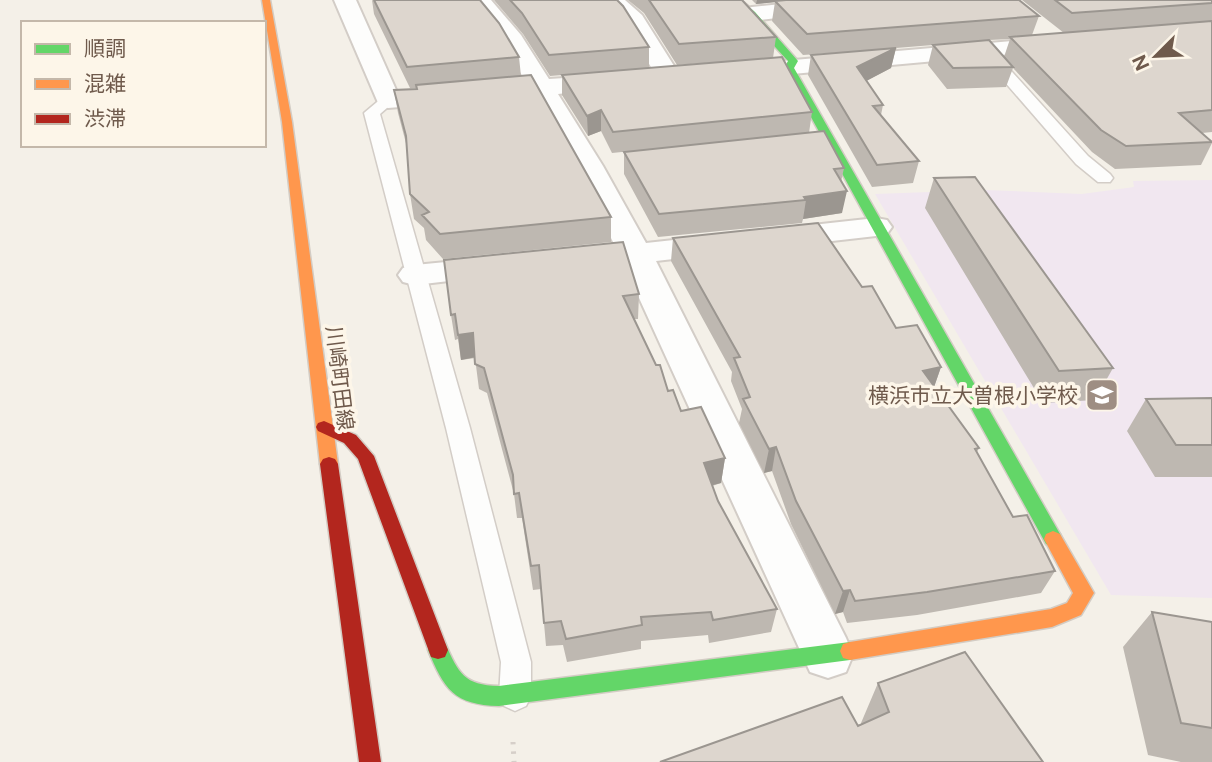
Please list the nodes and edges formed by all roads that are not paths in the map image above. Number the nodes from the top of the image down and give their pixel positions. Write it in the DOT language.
graph roads {
  1 [pos="266,0"];
  2 [pos="480,0"];
  3 [pos="612,0"];
  4 [pos="881,0"];
  5 [pos="357,4"];
  6 [pos="744,7"];
  7 [pos="1032,22"];
  8 [pos="1087,42"];
  9 [pos="1059,44"];
  10 [pos="986,51"];
  11 [pos="789,68"];
  12 [pos="722,73"];
  13 [pos="695,75"];
  14 [pos="669,77"];
  15 [pos="540,88"];
  16 [pos="388,100"];
  17 [pos="1104,178"];
  18 [pos="876,227"];
  19 [pos="636,254"];
  20 [pos="580,260"];
  21 [pos="526,265"];
  22 [pos="415,275"];
  23 [pos="324,427"];
  24 [pos="828,655"];
  25 [pos="515,696"];
  26 [pos="370,762"];
  1 -- 23 [label="street, 川崎町田線"];
  2 -- 15 [label="street"];
  3 -- 14 [label="street"];
  4 -- 6 [label="street"];
  5 -- 16 [label="street"];
  6 -- 11 [label="street"];
  7 -- 9 [label="street"];
  8 -- 9 [label="street"];
  9 -- 10 [label="street"];
  10 -- 11 [label="street"];
  10 -- 17 [label="lane"];
  11 -- 12 [label="street"];
  11 -- 18 [label="street"];
  13 -- 14 [label="street"];
  14 -- 15 [label="street"];
  15 -- 16 [label="street"];
  15 -- 19 [label="street"];
  16 -- 22 [label="lane"];
  18 -- 19 [label="street"];
  18 -- 24 [label="street"];
  19 -- 20 [label="street"];
  19 -- 24 [label="street"];
  21 -- 22 [label="street"];
  22 -- 25 [label="lane"];
  23 -- 25 [label="street"];
  23 -- 26 [label="street, 川崎町田線"];
  24 -- 25 [label="street"];
}
